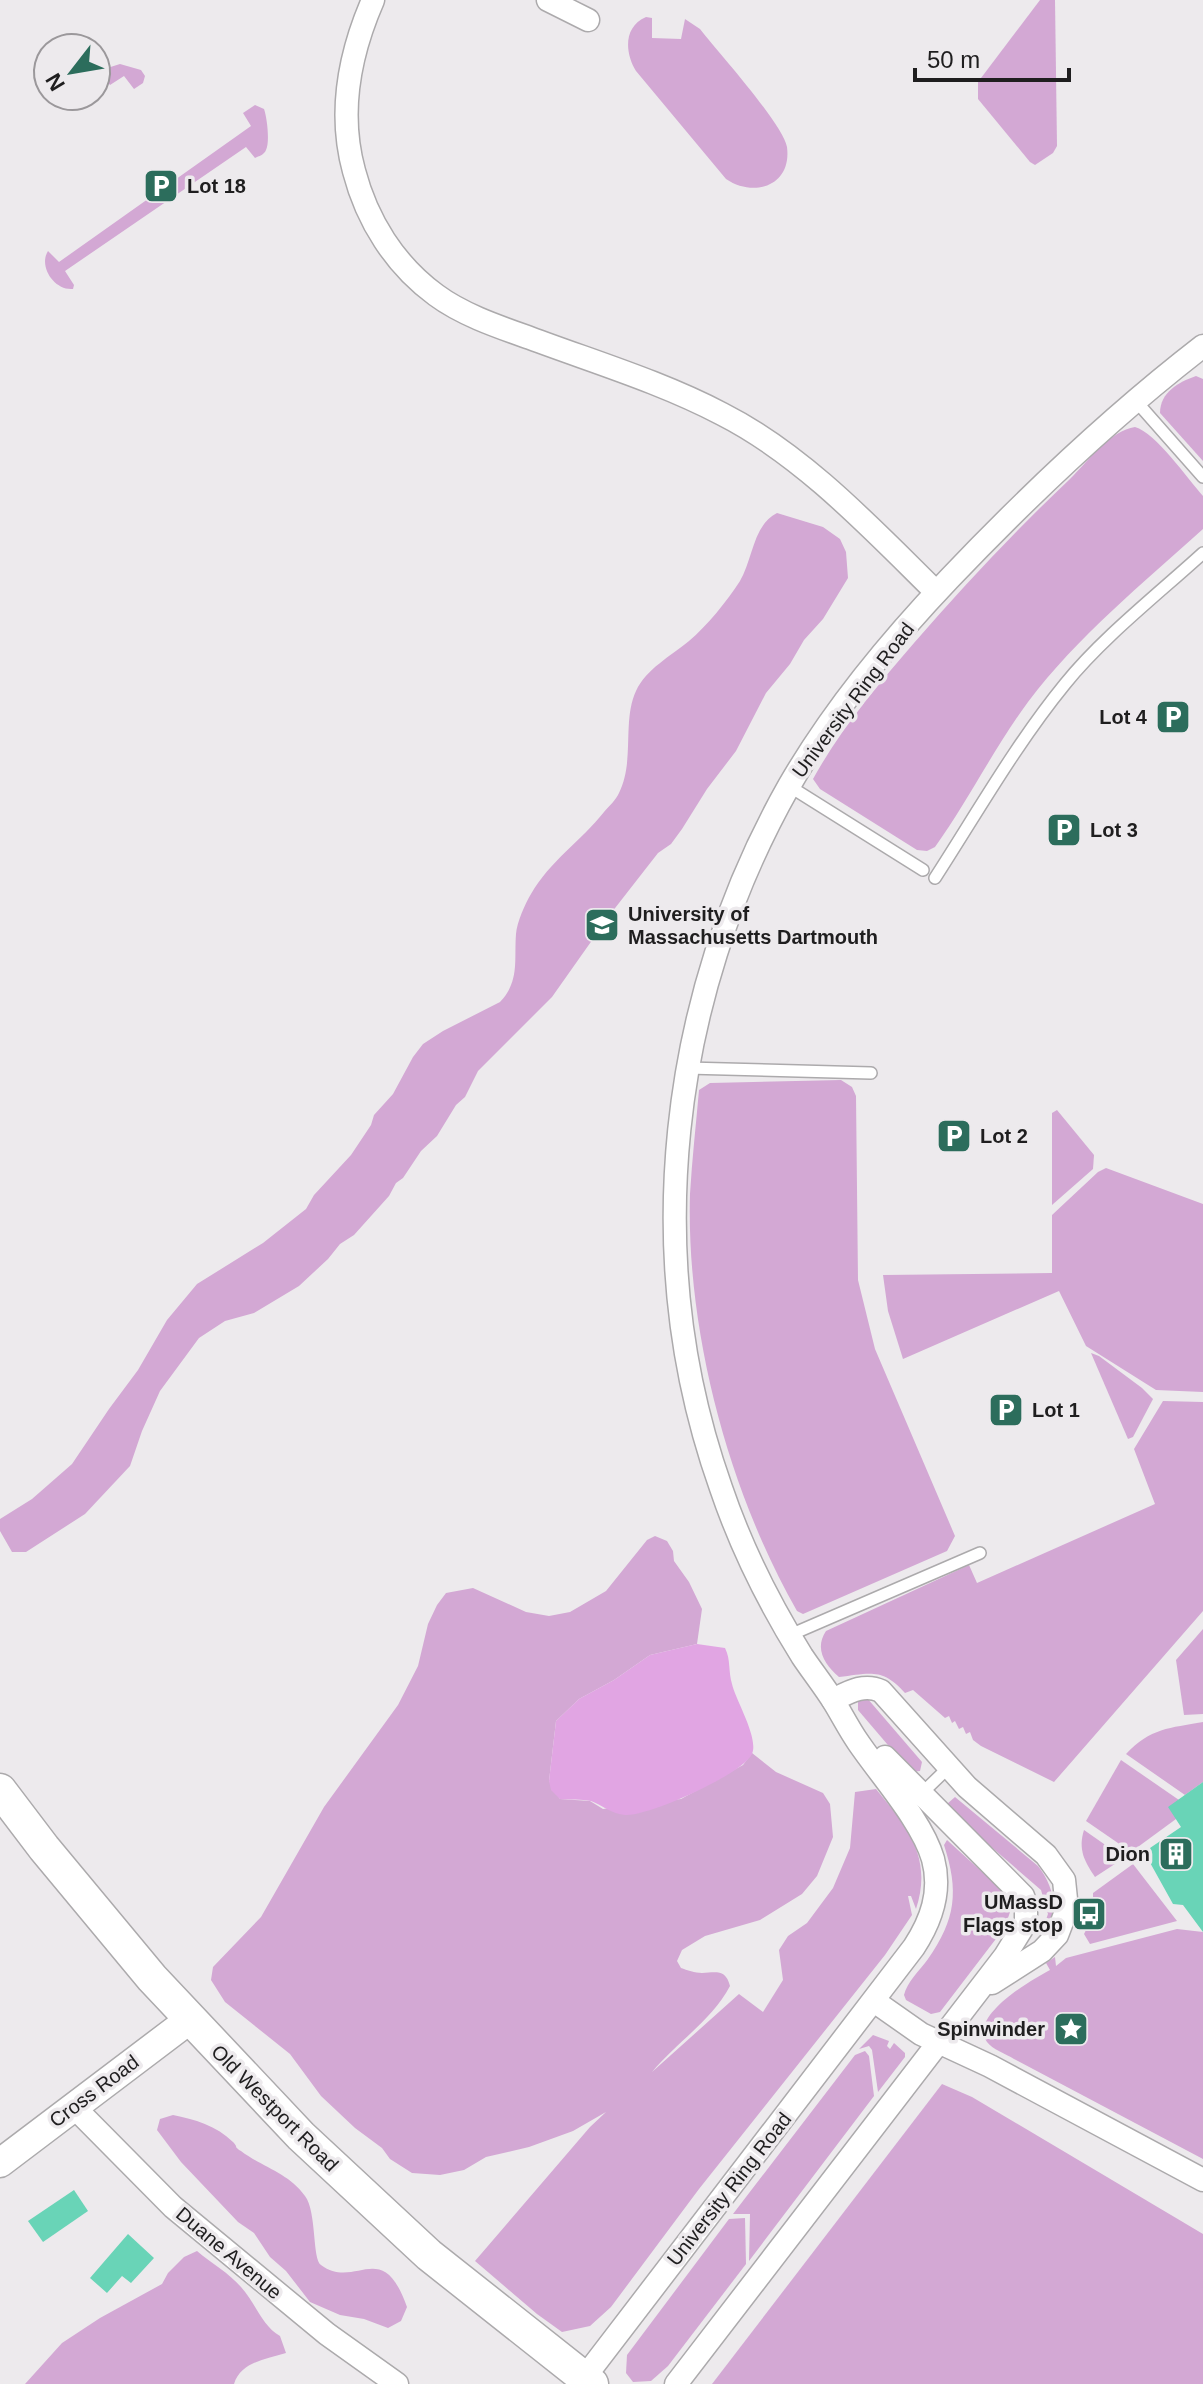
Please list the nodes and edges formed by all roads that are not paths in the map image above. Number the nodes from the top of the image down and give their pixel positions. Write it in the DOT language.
graph roads {
  1 [pos="373,0"];
  2 [pos="548,0"];
  3 [pos="588,20"];
  4 [pos="1203,346"];
  5 [pos="1135,400"];
  6 [pos="1203,477"];
  7 [pos="1203,553"];
  8 [pos="936,592"];
  9 [pos="789,786"];
  10 [pos="923,870"];
  11 [pos="935,878"];
  12 [pos="687,1068"];
  13 [pos="871,1073"];
  14 [pos="980,1553"];
  15 [pos="790,1635"];
  16 [pos="833,1700"];
  17 [pos="948,1768"];
  18 [pos="0,1790"];
  19 [pos="912,1802"];
  20 [pos="874,2001"];
  21 [pos="970,2001"];
  22 [pos="189,2020"];
  23 [pos="938,2043"];
  24 [pos="73,2106"];
  25 [pos="0,2163"];
  26 [pos="1203,2180"];
  27 [pos="588,2381"];
  28 [pos="397,2384"];
  29 [pos="676,2384"];
  1 -- 8 [label="street"];
  2 -- 3 [label="street"];
  4 -- 5 [label="street, University Ring Road"];
  5 -- 6 [label="lane"];
  5 -- 8 [label="street, University Ring Road"];
  7 -- 11 [label="lane"];
  8 -- 9 [label="street, University Ring Road"];
  9 -- 10 [label="lane"];
  9 -- 12 [label="street, University Ring Road"];
  12 -- 13 [label="lane"];
  12 -- 15 [label="street, University Ring Road"];
  14 -- 15 [label="lane"];
  15 -- 16 [label="street, University Ring Road"];
  16 -- 17 [label="street"];
  16 -- 19 [label="street, University Ring Road"];
  17 -- 19 [label="lane"];
  17 -- 21 [label="street"];
  18 -- 22 [label="main road, Old Westport Road"];
  19 -- 20 [label="street, University Ring Road"];
  19 -- 21 [label="street, University Ring Road"];
  20 -- 23 [label="street"];
  20 -- 27 [label="street, University Ring Road"];
  21 -- 23 [label="street, University Ring Road"];
  22 -- 24 [label="street, Cross Road"];
  22 -- 27 [label="main road, Old Westport Road"];
  23 -- 26 [label="street"];
  23 -- 29 [label="street, University Ring Road"];
  24 -- 25 [label="street, Cross Road"];
  24 -- 28 [label="street, Duane Avenue"];
}
